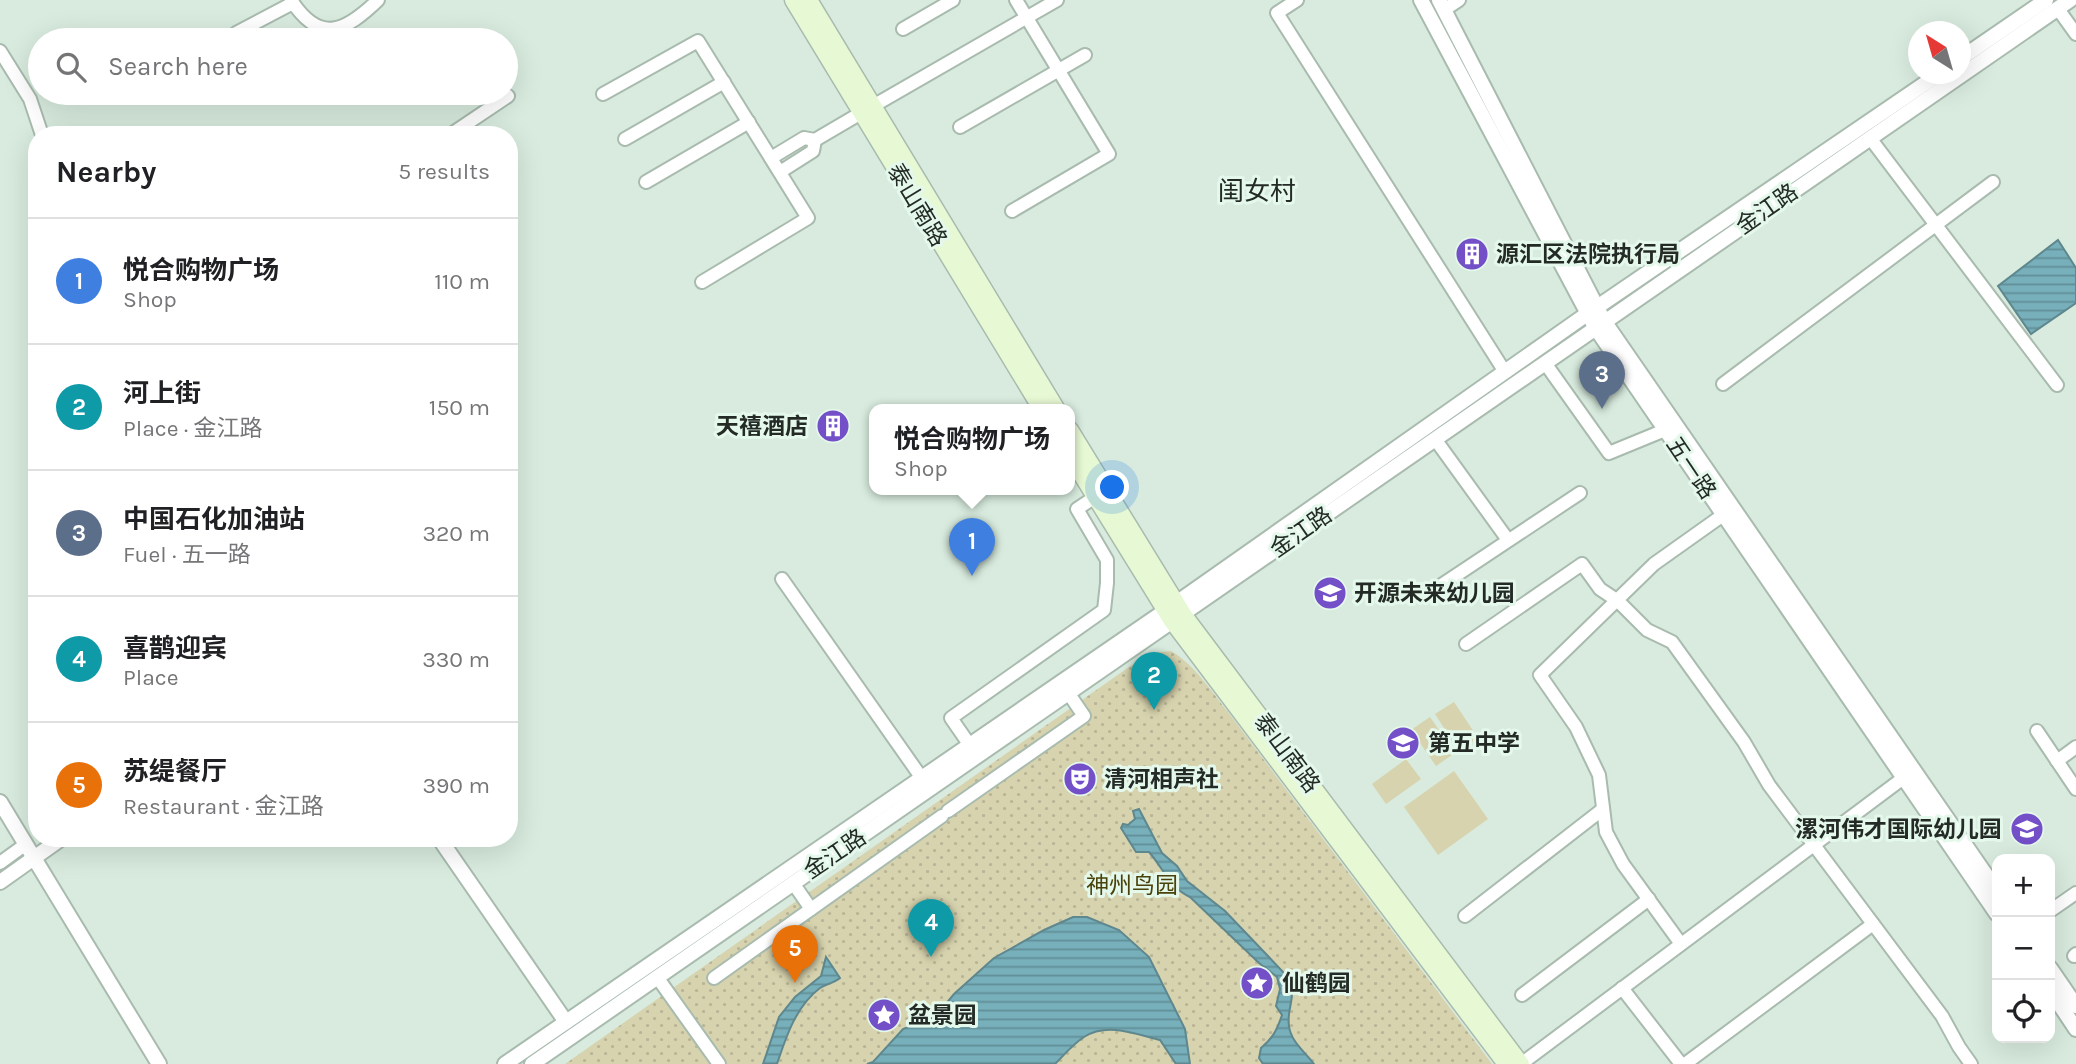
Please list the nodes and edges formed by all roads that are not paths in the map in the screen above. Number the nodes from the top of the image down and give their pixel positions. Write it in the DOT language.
graph roads {
  1 [pos="379,0"];
  2 [pos="793,0"];
  3 [pos="809,0"];
  4 [pos="953,0"];
  5 [pos="1017,0"];
  6 [pos="1057,0"];
  7 [pos="1297,0"];
  8 [pos="1421,0"];
  9 [pos="1459,0"];
  10 [pos="292,2"];
  11 [pos="2057,2"];
  12 [pos="1441,5"];
  13 [pos="1027,18"];
  14 [pos="245,28"];
  15 [pos="320,28"];
  16 [pos="339,28"];
  17 [pos="903,29"];
  18 [pos="2076,34"];
  19 [pos="0,51"];
  20 [pos="1971,53"];
  21 [pos="1085,55"];
  22 [pos="1058,70"];
  23 [pos="724,82"];
  24 [pos="1925,84"];
  25 [pos="603,94"];
  26 [pos="28,96"];
  27 [pos="32,105"];
  28 [pos="495,105"];
  29 [pos="867,109"];
  30 [pos="749,122"];
  31 [pos="39,126"];
  32 [pos="463,126"];
  33 [pos="960,127"];
  34 [pos="1870,138"];
  35 [pos="625,139"];
  36 [pos="815,140"];
  37 [pos="771,158"];
  38 [pos="780,172"];
  39 [pos="1993,182"];
  40 [pos="646,183"];
  41 [pos="1012,211"];
  42 [pos="1936,225"];
  43 [pos="702,282"];
  44 [pos="1596,318"];
  45 [pos="1545,363"];
  46 [pos="1505,372"];
  47 [pos="1723,384"];
  48 [pos="2057,385"];
  49 [pos="1039,404"];
  50 [pos="1054,404"];
  51 [pos="1664,430"];
  52 [pos="1435,439"];
  53 [pos="1075,454"];
  54 [pos="1075,455"];
  55 [pos="1371,474"];
  56 [pos="1580,493"];
  57 [pos="1095,497"];
  58 [pos="1723,515"];
  59 [pos="1508,540"];
  60 [pos="782,579"];
  61 [pos="1431,592"];
  62 [pos="1617,601"];
  63 [pos="1174,612"];
  64 [pos="1466,644"];
  65 [pos="1069,694"];
  66 [pos="2037,732"];
  67 [pos="969,744"];
  68 [pos="2076,747"];
  69 [pos="978,756"];
  70 [pos="2057,761"];
  71 [pos="1909,774"];
  72 [pos="921,777"];
  73 [pos="2076,789"];
  74 [pos="0,802"];
  75 [pos="1603,809"];
  76 [pos="26,844"];
  77 [pos="1814,845"];
  78 [pos="49,847"];
  79 [pos="445,847"];
  80 [pos="34,858"];
  81 [pos="0,863"];
  82 [pos="789,877"];
  83 [pos="0,881"];
  84 [pos="1992,884"];
  85 [pos="2076,893"];
  86 [pos="1648,899"];
  87 [pos="1992,906"];
  88 [pos="2055,908"];
  89 [pos="811,909"];
  90 [pos="1465,916"];
  91 [pos="1873,924"];
  92 [pos="1681,944"];
  93 [pos="2055,975"];
  94 [pos="657,977"];
  95 [pos="714,978"];
  96 [pos="1622,988"];
  97 [pos="1522,995"];
  98 [pos="2055,998"];
  99 [pos="2076,1006"];
  100 [pos="566,1022"];
  101 [pos="2076,1029"];
  102 [pos="159,1064"];
  103 [pos="505,1064"];
  104 [pos="532,1064"];
  105 [pos="719,1064"];
  106 [pos="1506,1064"];
  107 [pos="1521,1064"];
  108 [pos="1683,1064"];
  109 [pos="1971,1064"];
  1 -- 16 [label="street"];
  2 -- 29 [label="main road, 泰山南路"];
  3 -- 29 [label="main road, 泰山南路"];
  4 -- 17 [label="street"];
  5 -- 13 [label="street"];
  6 -- 13 [label="street"];
  7 -- 46 [label="street"];
  8 -- 44 [label="street, 五一路"];
  9 -- 12 [label="street"];
  10 -- 14 [label="street"];
  10 -- 15 [label="street"];
  11 -- 18 [label="street"];
  11 -- 20 [label="street"];
  11 -- 34 [label="street, 金江路"];
  12 -- 44 [label="street, 五一路"];
  13 -- 22 [label="street"];
  13 -- 29 [label="street"];
  19 -- 26 [label="street"];
  21 -- 22 [label="street"];
  22 -- 33 [label="street"];
  22 -- 41 [label="street"];
  23 -- 25 [label="street"];
  23 -- 30 [label="street"];
  23 -- 35 [label="street"];
  24 -- 44 [label="street, 金江路"];
  27 -- 31 [label="street"];
  28 -- 32 [label="street"];
  29 -- 36 [label="street"];
  29 -- 49 [label="main road, 泰山南路"];
  29 -- 50 [label="main road, 泰山南路"];
  30 -- 37 [label="street"];
  30 -- 40 [label="street"];
  34 -- 42 [label="street"];
  34 -- 44 [label="street, 金江路"];
  36 -- 37 [label="street"];
  36 -- 38 [label="street"];
  37 -- 38 [label="street"];
  38 -- 43 [label="street"];
  39 -- 42 [label="street"];
  42 -- 47 [label="street"];
  42 -- 48 [label="street"];
  44 -- 45 [label="street, 金江路"];
  44 -- 46 [label="street, 金江路"];
  44 -- 51 [label="street, 五一路"];
  44 -- 71 [label="street, 五一路"];
  45 -- 51 [label="street"];
  45 -- 52 [label="street, 金江路"];
  46 -- 55 [label="street, 金江路"];
  51 -- 58 [label="street, 五一路"];
  52 -- 55 [label="street, 金江路"];
  52 -- 59 [label="street"];
  53 -- 63 [label="main road, 泰山南路"];
  54 -- 57 [label="main road, 泰山南路"];
  55 -- 63 [label="street, 金江路"];
  56 -- 59 [label="street"];
  57 -- 63 [label="main road, 泰山南路"];
  57 -- 67 [label="street"];
  58 -- 62 [label="street"];
  58 -- 71 [label="street, 五一路"];
  59 -- 61 [label="street"];
  60 -- 72 [label="street"];
  62 -- 64 [label="street"];
  62 -- 75 [label="street"];
  62 -- 77 [label="street"];
  63 -- 65 [label="street, 金江路"];
  63 -- 67 [label="street, 金江路"];
  63 -- 106 [label="main road, 泰山南路"];
  63 -- 107 [label="main road, 泰山南路"];
  65 -- 69 [label="street, 金江路"];
  65 -- 89 [label="street"];
  66 -- 70 [label="street"];
  67 -- 69 [label="street"];
  67 -- 72 [label="street, 金江路"];
  68 -- 70 [label="street"];
  69 -- 82 [label="street, 金江路"];
  70 -- 73 [label="street"];
  71 -- 77 [label="street"];
  71 -- 84 [label="street, 五一路"];
  71 -- 87 [label="street, 五一路"];
  72 -- 82 [label="street, 金江路"];
  74 -- 76 [label="street"];
  75 -- 86 [label="street"];
  75 -- 90 [label="street"];
  76 -- 80 [label="street"];
  76 -- 81 [label="street"];
  77 -- 91 [label="street"];
  77 -- 92 [label="street"];
  78 -- 80 [label="street"];
  79 -- 100 [label="street"];
  80 -- 83 [label="street"];
  80 -- 102 [label="street"];
  82 -- 89 [label="street"];
  82 -- 94 [label="street, 金江路"];
  82 -- 100 [label="street, 金江路"];
  85 -- 88 [label="street"];
  86 -- 92 [label="street"];
  86 -- 97 [label="street"];
  89 -- 95 [label="street"];
  91 -- 108 [label="street"];
  91 -- 109 [label="street"];
  92 -- 96 [label="street"];
  93 -- 99 [label="street"];
  94 -- 104 [label="street, 金江路"];
  94 -- 105 [label="street"];
  96 -- 107 [label="street"];
  96 -- 108 [label="street"];
  98 -- 101 [label="street"];
  100 -- 103 [label="street, 金江路"];
}
